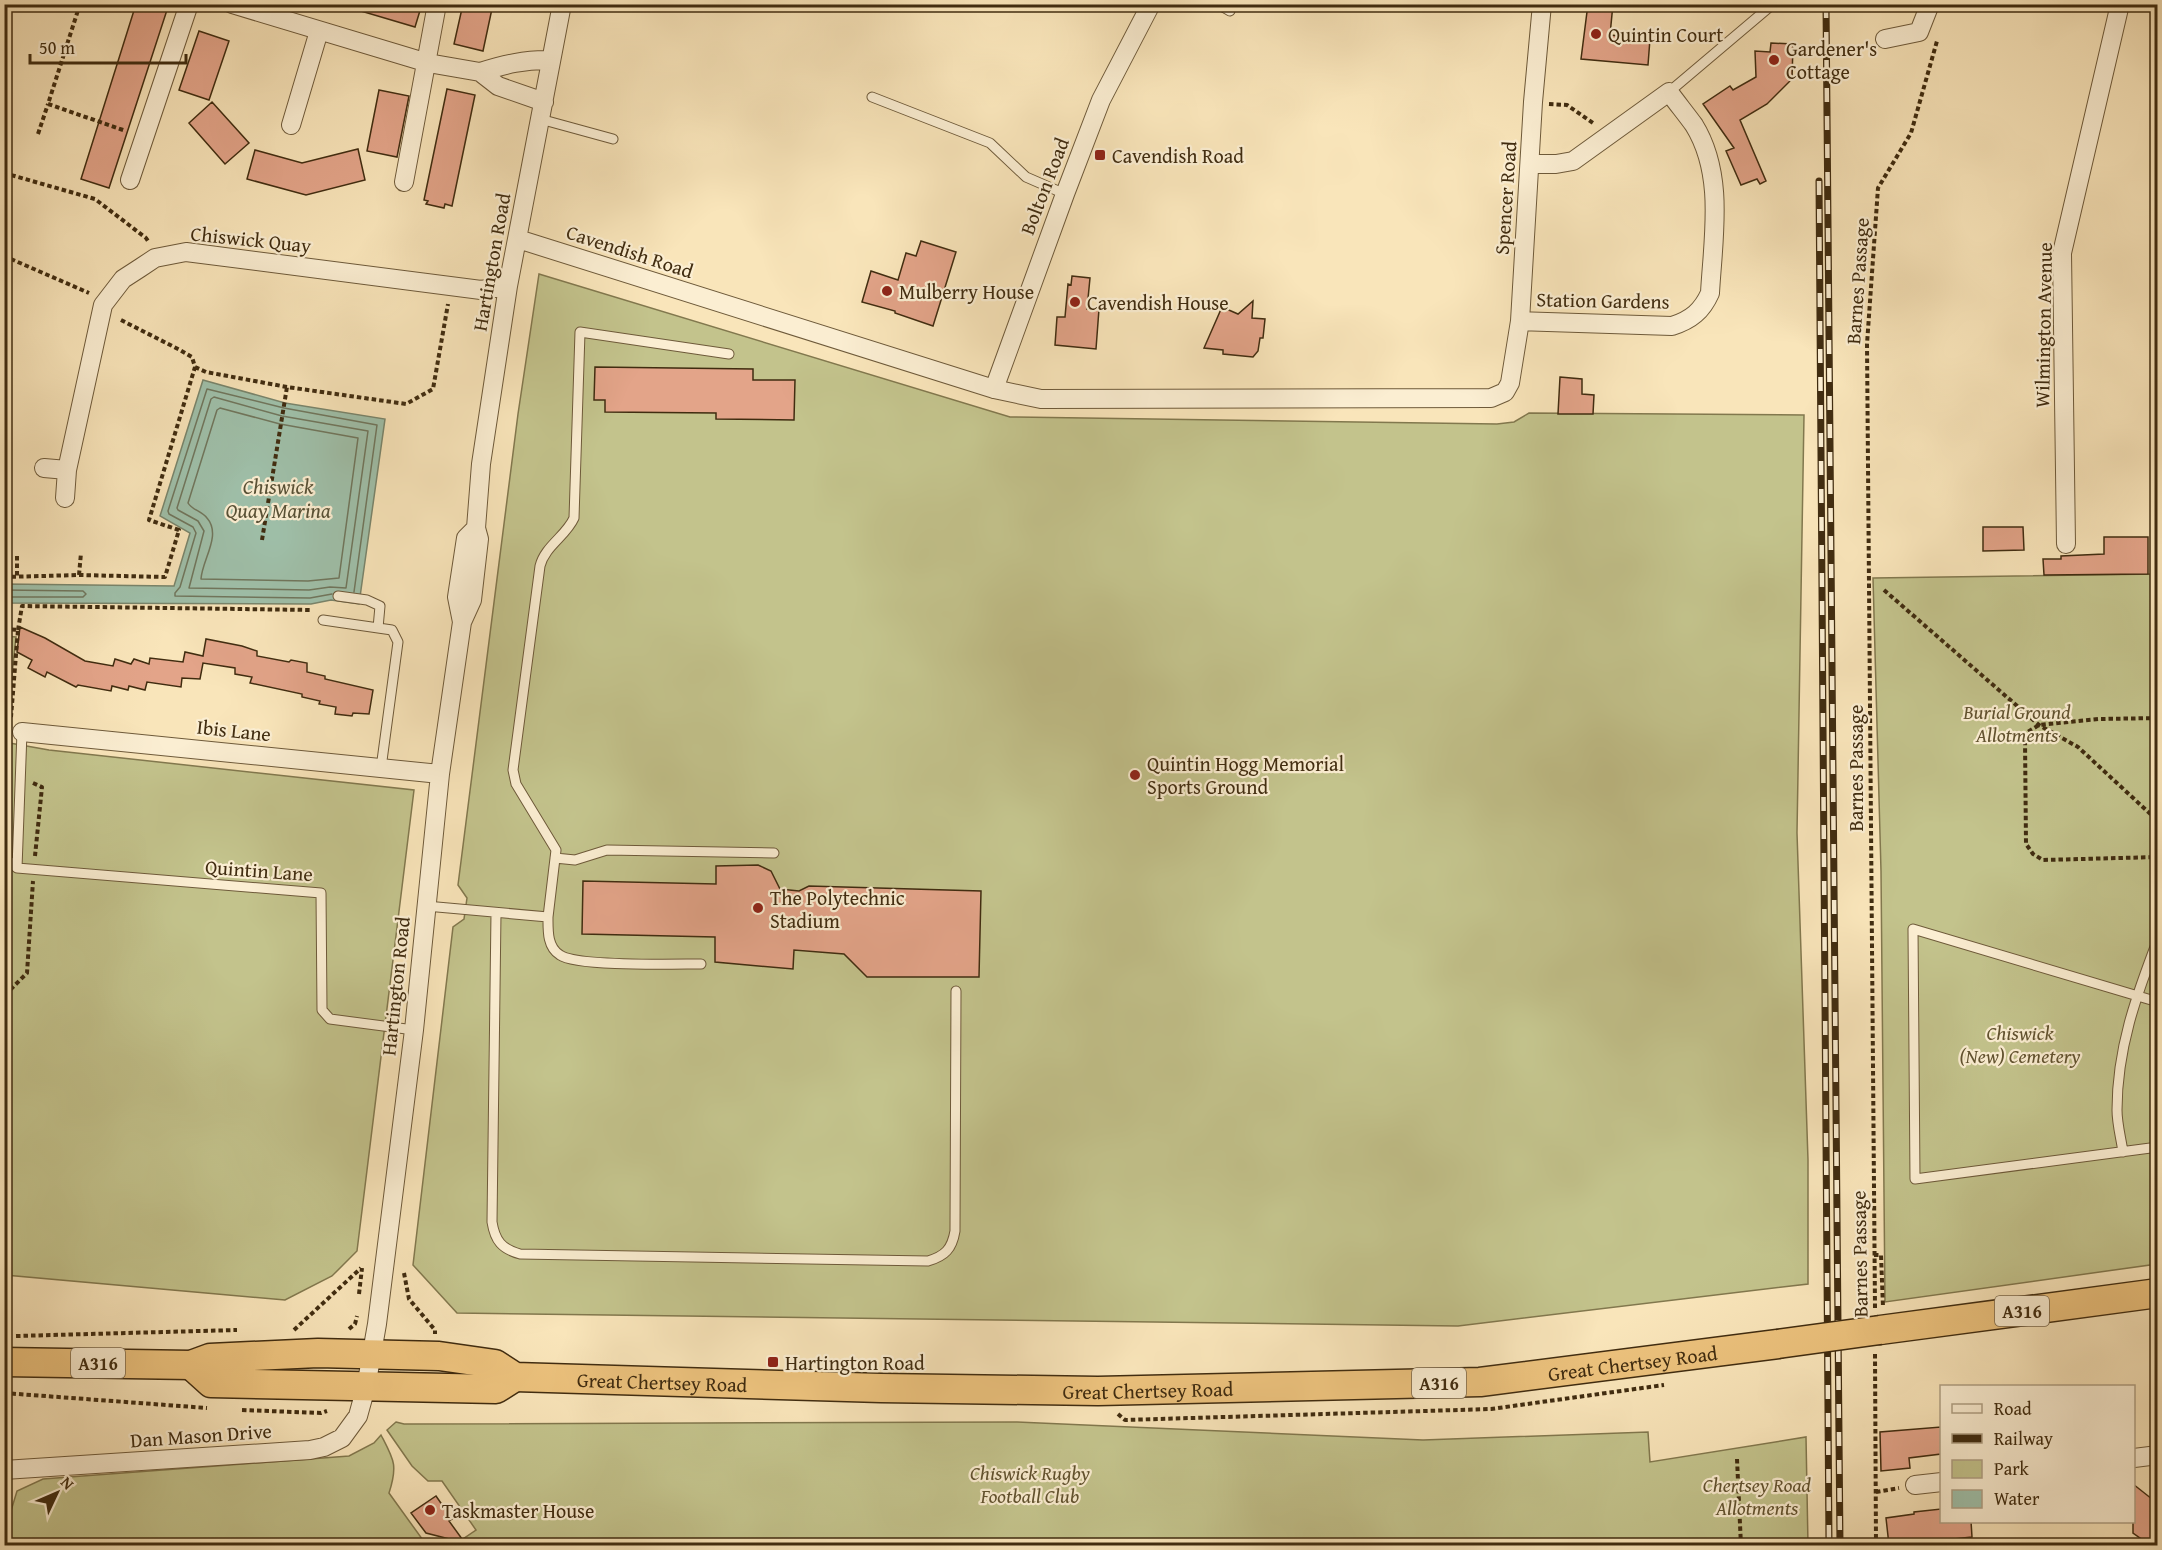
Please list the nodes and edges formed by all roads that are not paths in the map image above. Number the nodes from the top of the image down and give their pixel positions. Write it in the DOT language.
graph roads {
  1 [pos="189,4"];
  2 [pos="232,4"];
  3 [pos="437,4"];
  4 [pos="562,4"];
  5 [pos="1151,4"];
  6 [pos="1218,4"];
  7 [pos="1542,4"];
  8 [pos="1773,4"];
  9 [pos="1930,4"];
  10 [pos="2120,4"];
  11 [pos="1230,11"];
  12 [pos="319,31"];
  13 [pos="1885,39"];
  14 [pos="551,60"];
  15 [pos="428,63"];
  16 [pos="480,72"];
  17 [pos="1669,92"];
  18 [pos="872,97"];
  19 [pos="542,110"];
  20 [pos="291,125"];
  21 [pos="613,139"];
  22 [pos="1530,164"];
  23 [pos="130,180"];
  24 [pos="404,183"];
  25 [pos="1065,194"];
  26 [pos="518,239"];
  27 [pos="508,286"];
  28 [pos="1520,321"];
  29 [pos="729,354"];
  30 [pos="994,390"];
  31 [pos="1505,392"];
  32 [pos="44,468"];
  33 [pos="67,470"];
  34 [pos="64,498"];
  35 [pos="2066,544"];
  36 [pos="338,596"];
  37 [pos="323,620"];
  38 [pos="378,628"];
  39 [pos="22,732"];
  40 [pos="381,768"];
  41 [pos="440,774"];
  42 [pos="774,853"];
  43 [pos="4,857"];
  44 [pos="555,858"];
  45 [pos="17,868"];
  46 [pos="426,906"];
  47 [pos="496,913"];
  48 [pos="548,917"];
  49 [pos="2157,939"];
  50 [pos="700,964"];
  51 [pos="956,991"];
  52 [pos="2136,995"];
  53 [pos="2157,1002"];
  54 [pos="414,1030"];
  55 [pos="2157,1147"];
  56 [pos="2123,1152"];
  57 [pos="2157,1293"];
  58 [pos="372,1354"];
  59 [pos="4,1362"];
  60 [pos="191,1365"];
  61 [pos="515,1377"];
  62 [pos="366,1387"];
  63 [pos="2157,1455"];
  64 [pos="2135,1458"];
  65 [pos="4,1470"];
  66 [pos="1940,1482"];
  67 [pos="1915,1485"];
  1 -- 23 [label="street"];
  2 -- 12 [label="street"];
  3 -- 15 [label="street"];
  4 -- 14 [label="street, Hartington Road"];
  5 -- 25 [label="street, Bolton Road"];
  6 -- 11 [label="lane"];
  7 -- 22 [label="street, Spencer Road"];
  8 -- 17 [label="lane"];
  9 -- 13 [label="street"];
  10 -- 35 [label="street, Wilmington Avenue"];
  12 -- 15 [label="street"];
  12 -- 20 [label="street"];
  14 -- 16 [label="street"];
  14 -- 19 [label="street, Hartington Road"];
  15 -- 16 [label="street"];
  15 -- 24 [label="street"];
  16 -- 19 [label="street"];
  17 -- 22 [label="street"];
  17 -- 28 [label="street, Station Gardens"];
  18 -- 25 [label="lane"];
  19 -- 21 [label="lane"];
  19 -- 26 [label="street, Hartington Road"];
  22 -- 28 [label="street, Spencer Road"];
  25 -- 30 [label="street, Bolton Road"];
  26 -- 27 [label="street, Hartington Road"];
  26 -- 30 [label="street, Cavendish Road"];
  27 -- 33 [label="street, Chiswick Quay"];
  27 -- 41 [label="street, Hartington Road"];
  28 -- 31 [label="street, Spencer Road"];
  29 -- 44 [label="lane"];
  30 -- 31 [label="street, Cavendish Road"];
  32 -- 33 [label="street"];
  33 -- 34 [label="street, Chiswick Quay"];
  36 -- 38 [label="lane"];
  37 -- 38 [label="lane"];
  38 -- 40 [label="lane"];
  39 -- 40 [label="street, Ibis Lane"];
  39 -- 45 [label="lane"];
  40 -- 41 [label="street, Ibis Lane"];
  41 -- 46 [label="street, Hartington Road"];
  42 -- 44 [label="lane"];
  43 -- 45 [label="lane"];
  44 -- 48 [label="lane"];
  45 -- 54 [label="lane, Quintin Lane"];
  46 -- 47 [label="lane"];
  46 -- 54 [label="street, Hartington Road"];
  47 -- 48 [label="lane"];
  47 -- 51 [label="lane"];
  48 -- 50 [label="lane"];
  49 -- 52 [label="lane"];
  52 -- 53 [label="lane"];
  52 -- 56 [label="lane"];
  52 -- 56 [label="lane"];
  54 -- 58 [label="street, Hartington Road"];
  55 -- 56 [label="lane"];
  57 -- 61 [label="highway, Great Chertsey Road / A316, bridge"];
  58 -- 60 [label="highway, A316"];
  58 -- 61 [label="highway, Great Chertsey Road / A316"];
  58 -- 62 [label="street, Dan Mason Drive"];
  59 -- 60 [label="highway, A316"];
  60 -- 62 [label="highway, A316"];
  61 -- 62 [label="highway, Great Chertsey Road / A316"];
  62 -- 65 [label="street, Dan Mason Drive"];
  63 -- 64 [label="street"];
  66 -- 67 [label="street"];
}
